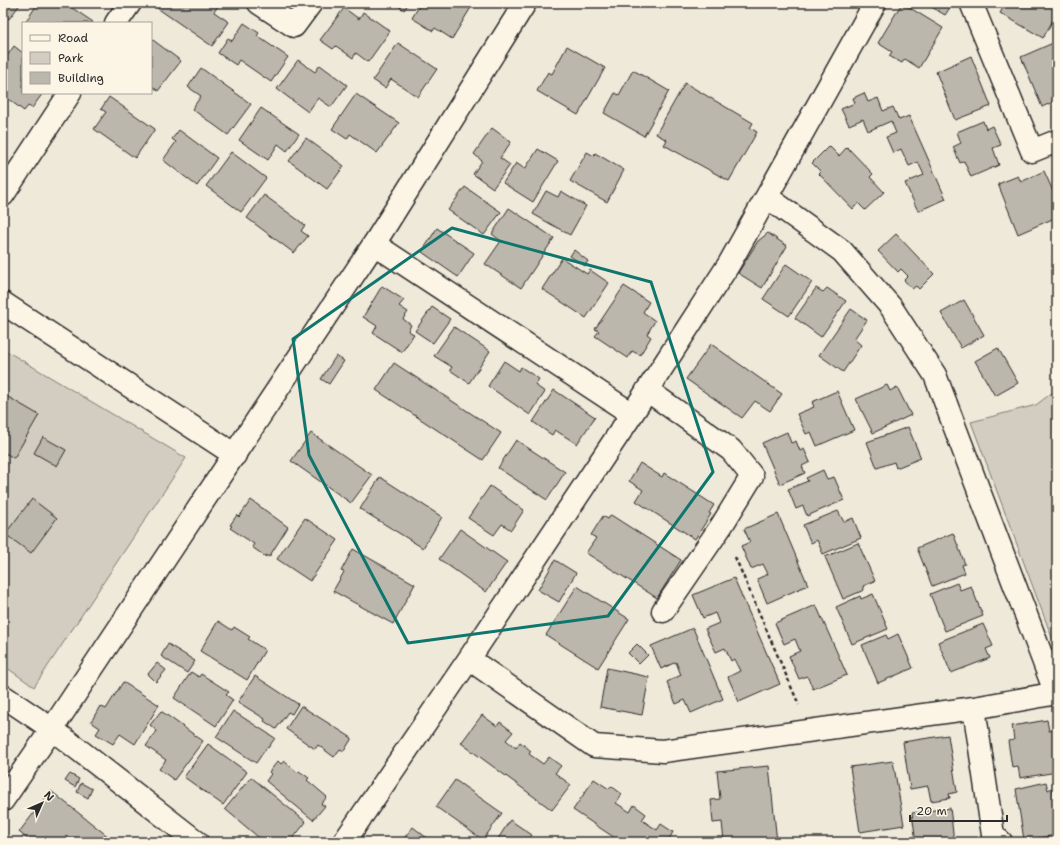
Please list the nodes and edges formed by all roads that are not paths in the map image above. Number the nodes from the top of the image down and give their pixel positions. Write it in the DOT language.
graph roads {
  1 [pos="130,3"];
  2 [pos="259,3"];
  3 [pos="311,3"];
  4 [pos="525,3"];
  5 [pos="875,3"];
  6 [pos="973,3"];
  7 [pos="117,22"];
  8 [pos="69,94"];
  9 [pos="1057,140"];
  10 [pos="3,195"];
  11 [pos="767,197"];
  12 [pos="374,244"];
  13 [pos="3,303"];
  14 [pos="647,390"];
  15 [pos="632,414"];
  16 [pos="235,454"];
  17 [pos="663,611"];
  18 [pos="468,659"];
  19 [pos="1057,694"];
  20 [pos="3,696"];
  21 [pos="974,708"];
  22 [pos="52,729"];
  23 [pos="3,800"];
  24 [pos="197,842"];
  25 [pos="344,842"];
  26 [pos="1001,842"];
  1 -- 7 [label="street"];
  2 -- 3 [label="street"];
  4 -- 12 [label="street"];
  5 -- 11 [label="street"];
  6 -- 9 [label="street"];
  8 -- 10 [label="street"];
  11 -- 14 [label="street"];
  11 -- 19 [label="street"];
  12 -- 15 [label="street"];
  12 -- 16 [label="street"];
  13 -- 16 [label="street"];
  14 -- 15 [label="street"];
  14 -- 17 [label="street"];
  15 -- 18 [label="street"];
  16 -- 22 [label="street"];
  18 -- 21 [label="street"];
  18 -- 25 [label="street"];
  19 -- 21 [label="street"];
  20 -- 22 [label="street"];
  21 -- 26 [label="street"];
  22 -- 23 [label="street"];
  22 -- 24 [label="street"];
}
